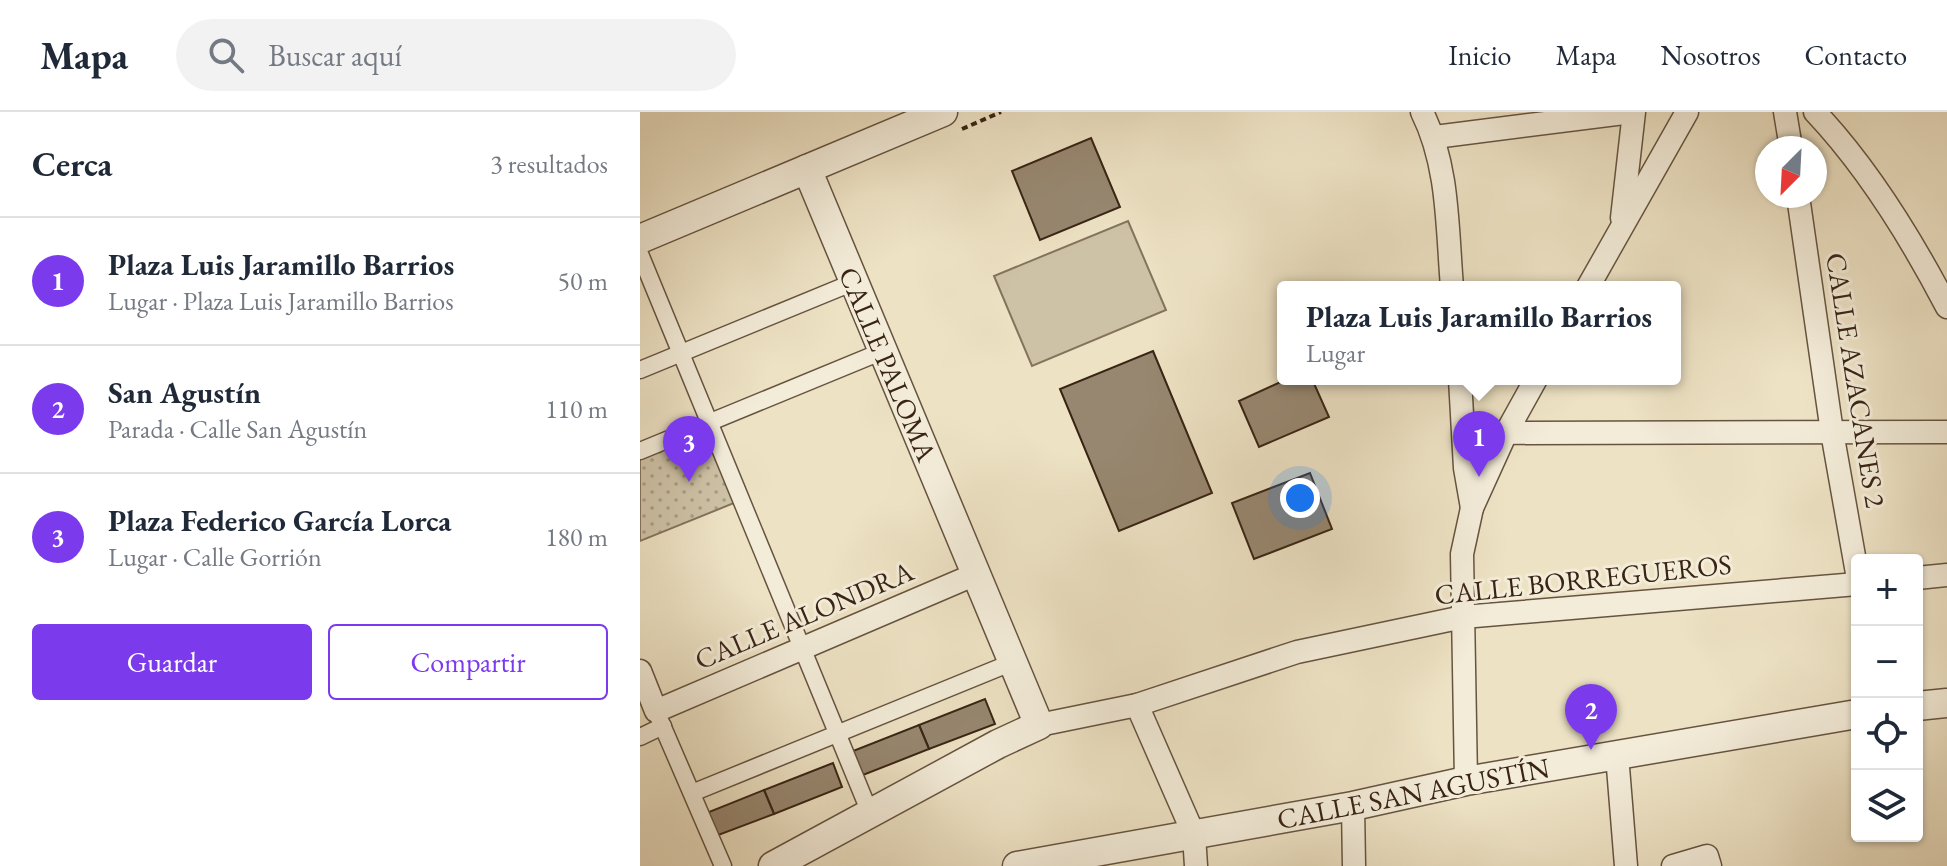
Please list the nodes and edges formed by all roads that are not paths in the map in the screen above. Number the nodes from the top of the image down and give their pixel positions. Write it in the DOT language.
graph roads {
  1 [pos="943,112"];
  2 [pos="1422,112"];
  3 [pos="1633,112"];
  4 [pos="1687,112"];
  5 [pos="1785,112"];
  6 [pos="1815,112"];
  7 [pos="1789,136"];
  8 [pos="1435,137"];
  9 [pos="807,169"];
  10 [pos="1800,208"];
  11 [pos="1621,230"];
  12 [pos="640,239"];
  13 [pos="640,254"];
  14 [pos="1452,281"];
  15 [pos="1591,281"];
  16 [pos="854,282"];
  17 [pos="1947,307"];
  18 [pos="883,351"];
  19 [pos="681,353"];
  20 [pos="640,370"];
  21 [pos="1460,385"];
  22 [pos="1533,385"];
  23 [pos="709,422"];
  24 [pos="1832,432"];
  25 [pos="1947,432"];
  26 [pos="1464,433"];
  27 [pos="1506,433"];
  28 [pos="640,451"];
  29 [pos="1472,508"];
  30 [pos="1854,554"];
  31 [pos="976,574"];
  32 [pos="1947,575"];
  33 [pos="1923,577"];
  34 [pos="1851,585"];
  35 [pos="1463,617"];
  36 [pos="802,648"];
  37 [pos="1013,662"];
  38 [pos="640,671"];
  39 [pos="1947,703"];
  40 [pos="1137,705"];
  41 [pos="1923,705"];
  42 [pos="1851,715"];
  43 [pos="659,718"];
  44 [pos="1039,725"];
  45 [pos="837,733"];
  46 [pos="640,737"];
  47 [pos="1617,755"];
  48 [pos="1466,781"];
  49 [pos="692,793"];
  50 [pos="1353,806"];
  51 [pos="870,813"];
  52 [pos="1194,835"];
  53 [pos="1049,863"];
  54 [pos="723,866"];
  55 [pos="773,866"];
  56 [pos="1017,866"];
  57 [pos="1196,866"];
  58 [pos="1354,866"];
  59 [pos="1626,866"];
  60 [pos="1673,866"];
  61 [pos="1710,866"];
  1 -- 9 [label="street"];
  2 -- 8 [label="street"];
  3 -- 8 [label="street"];
  3 -- 11 [label="street"];
  4 -- 11 [label="street"];
  5 -- 7 [label="street"];
  6 -- 17 [label="street"];
  8 -- 14 [label="street"];
  9 -- 12 [label="street"];
  9 -- 16 [label="street, CALLE PALOMA"];
  10 -- 24 [label="street, CALLE AZACANES 2"];
  11 -- 15 [label="street"];
  13 -- 19 [label="street"];
  16 -- 18 [label="street, CALLE PALOMA"];
  16 -- 19 [label="street"];
  18 -- 23 [label="street"];
  18 -- 31 [label="street, CALLE PALOMA"];
  19 -- 20 [label="street"];
  19 -- 23 [label="street"];
  21 -- 26 [label="street"];
  22 -- 27 [label="street"];
  23 -- 28 [label="street"];
  23 -- 36 [label="street"];
  24 -- 25 [label="street"];
  24 -- 27 [label="street"];
  24 -- 30 [label="street, CALLE AZACANES 2"];
  26 -- 27 [label="street"];
  26 -- 29 [label="street"];
  27 -- 29 [label="street"];
  29 -- 35 [label="street"];
  31 -- 36 [label="street, CALLE ALONDRA"];
  31 -- 37 [label="street, CALLE PALOMA"];
  32 -- 33 [label="street"];
  34 -- 35 [label="street, CALLE BORREGUEROS"];
  35 -- 40 [label="street, CALLE BORREGUEROS"];
  35 -- 48 [label="street"];
  36 -- 43 [label="street, CALLE ALONDRA"];
  36 -- 45 [label="street"];
  37 -- 44 [label="street, CALLE PALOMA"];
  37 -- 45 [label="street"];
  38 -- 43 [label="street"];
  39 -- 41 [label="street"];
  40 -- 44 [label="street, CALLE BORREGUEROS"];
  40 -- 52 [label="street"];
  42 -- 47 [label="street, CALLE SAN AGUSTÍN"];
  43 -- 46 [label="street"];
  43 -- 49 [label="street"];
  44 -- 51 [label="street"];
  45 -- 49 [label="street"];
  45 -- 51 [label="street"];
  47 -- 48 [label="street, CALLE SAN AGUSTÍN"];
  47 -- 59 [label="street"];
  48 -- 50 [label="street, CALLE SAN AGUSTÍN"];
  49 -- 54 [label="street"];
  50 -- 52 [label="street, CALLE SAN AGUSTÍN"];
  50 -- 58 [label="street"];
  51 -- 55 [label="street"];
  52 -- 53 [label="street, CALLE SAN AGUSTÍN"];
  52 -- 57 [label="street"];
  53 -- 56 [label="street, CALLE SAN AGUSTÍN"];
  60 -- 61 [label="street"];
}
